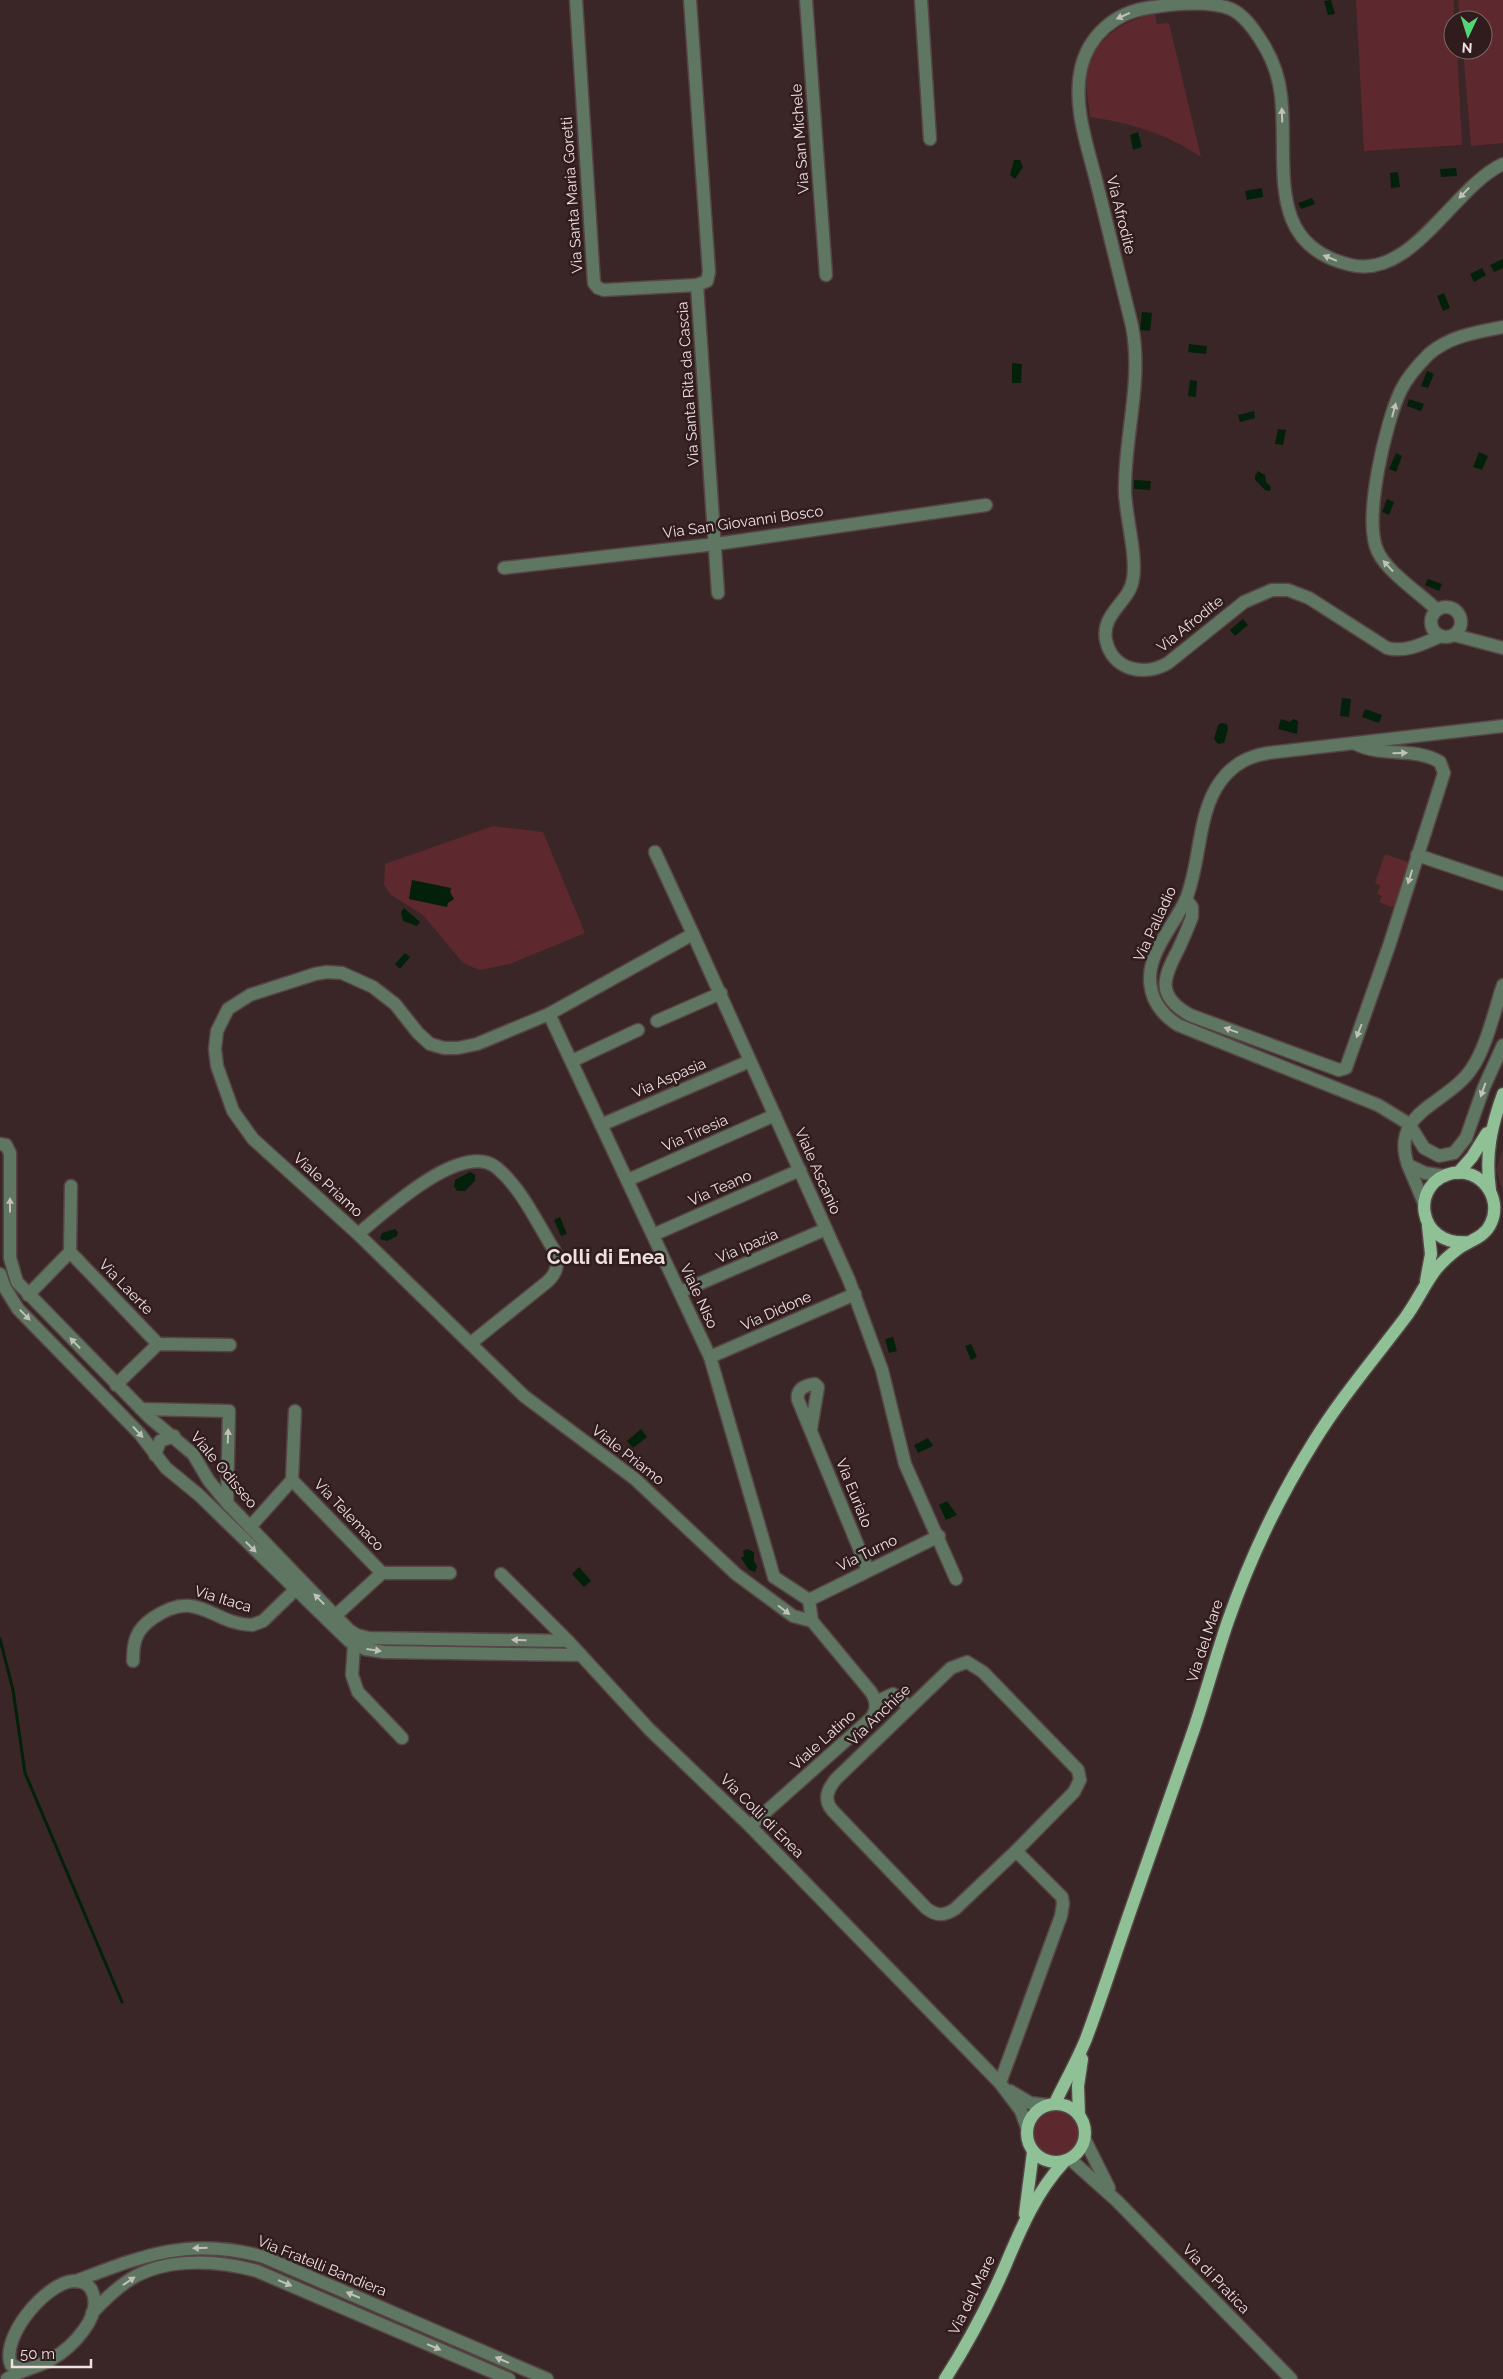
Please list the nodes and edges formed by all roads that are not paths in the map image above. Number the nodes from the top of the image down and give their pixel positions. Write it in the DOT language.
graph roads {
  1 [pos="576,0"];
  2 [pos="690,0"];
  3 [pos="806,0"];
  4 [pos="920,0"];
  5 [pos="930,139"];
  6 [pos="1503,164"];
  7 [pos="826,275"];
  8 [pos="697,285"];
  9 [pos="1503,327"];
  10 [pos="986,504"];
  11 [pos="716,544"];
  12 [pos="504,568"];
  13 [pos="718,593"];
  14 [pos="1437,610"];
  15 [pos="1451,634"];
  16 [pos="1503,648"];
  17 [pos="1503,726"];
  18 [pos="1353,743"];
  19 [pos="655,852"];
  20 [pos="1417,855"];
  21 [pos="1503,884"];
  22 [pos="1186,898"];
  23 [pos="693,934"];
  24 [pos="1503,985"];
  25 [pos="721,993"];
  26 [pos="549,1014"];
  27 [pos="657,1021"];
  28 [pos="638,1030"];
  29 [pos="1503,1045"];
  30 [pos="572,1061"];
  31 [pos="750,1061"];
  32 [pos="1503,1094"];
  33 [pos="775,1115"];
  34 [pos="1493,1122"];
  35 [pos="1409,1124"];
  36 [pos="601,1125"];
  37 [pos="0,1144"];
  38 [pos="1408,1165"];
  39 [pos="800,1170"];
  40 [pos="1451,1174"];
  41 [pos="628,1180"];
  42 [pos="71,1186"];
  43 [pos="1490,1190"];
  44 [pos="1424,1203"];
  45 [pos="1428,1225"];
  46 [pos="826,1229"];
  47 [pos="358,1234"];
  48 [pos="653,1235"];
  49 [pos="1469,1242"];
  50 [pos="70,1252"];
  51 [pos="0,1274"];
  52 [pos="1425,1286"];
  53 [pos="680,1292"];
  54 [pos="855,1294"];
  55 [pos="28,1295"];
  56 [pos="471,1343"];
  57 [pos="158,1344"];
  58 [pos="230,1345"];
  59 [pos="710,1357"];
  60 [pos="95,1363"];
  61 [pos="83,1374"];
  62 [pos="116,1385"];
  63 [pos="141,1409"];
  64 [pos="295,1410"];
  65 [pos="811,1429"];
  66 [pos="174,1436"];
  67 [pos="155,1455"];
  68 [pos="202,1467"];
  69 [pos="292,1480"];
  70 [pos="184,1483"];
  71 [pos="226,1502"];
  72 [pos="250,1527"];
  73 [pos="939,1536"];
  74 [pos="868,1570"];
  75 [pos="382,1573"];
  76 [pos="450,1573"];
  77 [pos="500,1574"];
  78 [pos="774,1577"];
  79 [pos="956,1579"];
  80 [pos="295,1590"];
  81 [pos="759,1591"];
  82 [pos="809,1600"];
  83 [pos="335,1616"];
  84 [pos="812,1621"];
  85 [pos="418,1639"];
  86 [pos="568,1641"];
  87 [pos="354,1644"];
  88 [pos="419,1652"];
  89 [pos="581,1655"];
  90 [pos="133,1661"];
  91 [pos="876,1702"];
  92 [pos="910,1707"];
  93 [pos="402,1738"];
  94 [pos="750,1826"];
  95 [pos="1016,1851"];
  96 [pos="1085,2041"];
  97 [pos="1000,2083"];
  98 [pos="1051,2104"];
  99 [pos="1079,2115"];
  100 [pos="1027,2128"];
  101 [pos="1085,2140"];
  102 [pos="1033,2152"];
  103 [pos="1067,2160"];
  104 [pos="1117,2201"];
  105 [pos="1023,2222"];
  106 [pos="76,2281"];
  107 [pos="92,2313"];
  108 [pos="2,2347"];
  109 [pos="25,2368"];
  110 [pos="7,2379"];
  111 [pos="509,2379"];
  112 [pos="547,2379"];
  113 [pos="945,2379"];
  114 [pos="1291,2379"];
  1 -- 8 [label="street, Via Santa Maria Goretti"];
  2 -- 8 [label="street, Via Santa Rita da Cascia"];
  3 -- 7 [label="street, Via San Michele"];
  4 -- 5 [label="street"];
  6 -- 15 [label="street, Via Afrodite, one-way"];
  8 -- 11 [label="street, Via Santa Rita da Cascia"];
  14 -- 9 [label="street, one-way"];
  10 -- 11 [label="street, Via San Giovanni Bosco"];
  11 -- 12 [label="street, Via San Giovanni Bosco"];
  11 -- 13 [label="street, Via Santa Rita da Cascia"];
  14 -- 15 [label="street"];
  14 -- 15 [label="street"];
  15 -- 16 [label="street"];
  17 -- 18 [label="street, Via Palladio"];
  18 -- 20 [label="street, one-way"];
  18 -- 22 [label="street, Via Palladio"];
  19 -- 23 [label="street, Viale Ascanio"];
  20 -- 21 [label="street"];
  20 -- 22 [label="street, one-way"];
  22 -- 35 [label="street, Via Palladio"];
  23 -- 25 [label="street, Viale Ascanio"];
  23 -- 26 [label="street"];
  24 -- 35 [label="street"];
  25 -- 27 [label="street"];
  25 -- 31 [label="street, Viale Ascanio"];
  26 -- 30 [label="street, Viale Niso"];
  26 -- 47 [label="street, Viale Priamo"];
  28 -- 30 [label="street"];
  29 -- 35 [label="street, Via Palladio, one-way"];
  30 -- 36 [label="street, Viale Niso"];
  31 -- 33 [label="street, Viale Ascanio"];
  31 -- 36 [label="street, Via Aspasia"];
  32 -- 34 [label="main road, Via del Mare"];
  33 -- 39 [label="street, Viale Ascanio"];
  33 -- 41 [label="street, Via Tiresia"];
  34 -- 40 [label="main road, Via del Mare"];
  34 -- 43 [label="main road, Via del Mare"];
  35 -- 38 [label="street"];
  36 -- 41 [label="street, Viale Niso"];
  55 -- 37 [label="street, Viale Odisseo, one-way"];
  38 -- 40 [label="street"];
  38 -- 44 [label="street"];
  39 -- 46 [label="street, Viale Ascanio"];
  39 -- 48 [label="street, Via Teano"];
  40 -- 43 [label="main road"];
  40 -- 44 [label="main road, Via del Mare"];
  41 -- 48 [label="street, Viale Niso"];
  42 -- 50 [label="street"];
  43 -- 49 [label="main road, Via del Mare"];
  44 -- 45 [label="main road, Via del Mare"];
  45 -- 49 [label="main road"];
  45 -- 52 [label="main road, Via del Mare"];
  46 -- 53 [label="street, Via Ipazia"];
  46 -- 54 [label="street, Viale Ascanio"];
  47 -- 56 [label="street, Viale Priamo"];
  47 -- 56 [label="street"];
  48 -- 53 [label="street, Viale Niso"];
  49 -- 52 [label="main road, Via del Mare"];
  50 -- 55 [label="street"];
  50 -- 57 [label="street, Via Laerte"];
  51 -- 61 [label="street, Viale Odisseo, one-way"];
  52 -- 96 [label="main road, Via del Mare"];
  53 -- 59 [label="street, Viale Niso"];
  54 -- 59 [label="street, Via Didone"];
  54 -- 73 [label="street, Viale Ascanio"];
  60 -- 55 [label="street, Viale Odisseo, one-way"];
  56 -- 81 [label="street, Viale Priamo"];
  57 -- 58 [label="street"];
  57 -- 62 [label="street"];
  59 -- 78 [label="street, Viale Niso"];
  60 -- 61 [label="street"];
  60 -- 62 [label="street, Viale Odisseo"];
  61 -- 67 [label="street, Viale Odisseo, one-way"];
  62 -- 63 [label="street, Viale Odisseo"];
  63 -- 66 [label="street, Viale Odisseo"];
  71 -- 63 [label="street, one-way"];
  64 -- 69 [label="street, Via Telemaco"];
  65 -- 74 [label="street, Via Eurialo"];
  66 -- 67 [label="street"];
  66 -- 68 [label="street, Viale Odisseo"];
  67 -- 70 [label="street, Viale Odisseo"];
  68 -- 70 [label="street"];
  68 -- 71 [label="street, Viale Odisseo"];
  69 -- 72 [label="street, Via Telemaco"];
  69 -- 75 [label="street, Via Telemaco"];
  70 -- 80 [label="street, Viale Odisseo, one-way"];
  71 -- 72 [label="street, Viale Odisseo"];
  83 -- 72 [label="street, Viale Odisseo, one-way"];
  73 -- 74 [label="street, Via Turno"];
  73 -- 79 [label="street, Viale Ascanio"];
  74 -- 82 [label="street, Via Turno"];
  75 -- 76 [label="street, Via Telemaco"];
  75 -- 83 [label="street, Via Telemaco"];
  77 -- 86 [label="street, Via Colli di Enea"];
  78 -- 81 [label="street"];
  78 -- 82 [label="street"];
  80 -- 87 [label="street, Viale Odisseo"];
  80 -- 90 [label="street, Via Itaca"];
  81 -- 84 [label="street, Viale Priamo, one-way"];
  82 -- 84 [label="street"];
  83 -- 85 [label="street, Viale Odisseo"];
  84 -- 91 [label="street"];
  86 -- 85 [label="street, Viale Odisseo, one-way"];
  85 -- 88 [label="street"];
  86 -- 89 [label="street, Via Colli di Enea"];
  87 -- 88 [label="street, Viale Odisseo, one-way"];
  87 -- 93 [label="street"];
  88 -- 89 [label="street, Viale Odisseo"];
  89 -- 94 [label="street, Via Colli di Enea"];
  91 -- 92 [label="street"];
  91 -- 94 [label="street, Viale Latino"];
  92 -- 95 [label="street, Via Anchise"];
  92 -- 95 [label="street, Via Anchise"];
  94 -- 97 [label="street, Via Colli di Enea"];
  95 -- 97 [label="street"];
  96 -- 98 [label="main road, Via del Mare"];
  96 -- 99 [label="main road, Via del Mare"];
  97 -- 98 [label="street, Via Colli di Enea"];
  97 -- 100 [label="street, Via Colli di Enea"];
  98 -- 99 [label="main road"];
  98 -- 100 [label="main road"];
  99 -- 101 [label="main road"];
  100 -- 102 [label="main road"];
  101 -- 103 [label="main road"];
  101 -- 104 [label="street, Via di Pratica"];
  102 -- 103 [label="main road"];
  102 -- 105 [label="main road, Via del Mare"];
  103 -- 104 [label="street, Via di Pratica"];
  103 -- 105 [label="main road, Via del Mare"];
  104 -- 114 [label="street, Via di Pratica"];
  105 -- 113 [label="main road, Via del Mare"];
  106 -- 107 [label="street"];
  106 -- 108 [label="street, Via Fratelli Bandiera"];
  112 -- 106 [label="street, Via Fratelli Bandiera, one-way"];
  107 -- 109 [label="street, Via Fratelli Bandiera"];
  107 -- 111 [label="street, Via Fratelli Bandiera, one-way"];
  108 -- 109 [label="street, Via Fratelli Bandiera"];
  109 -- 110 [label="street, Via Fratelli Bandiera"];
}
